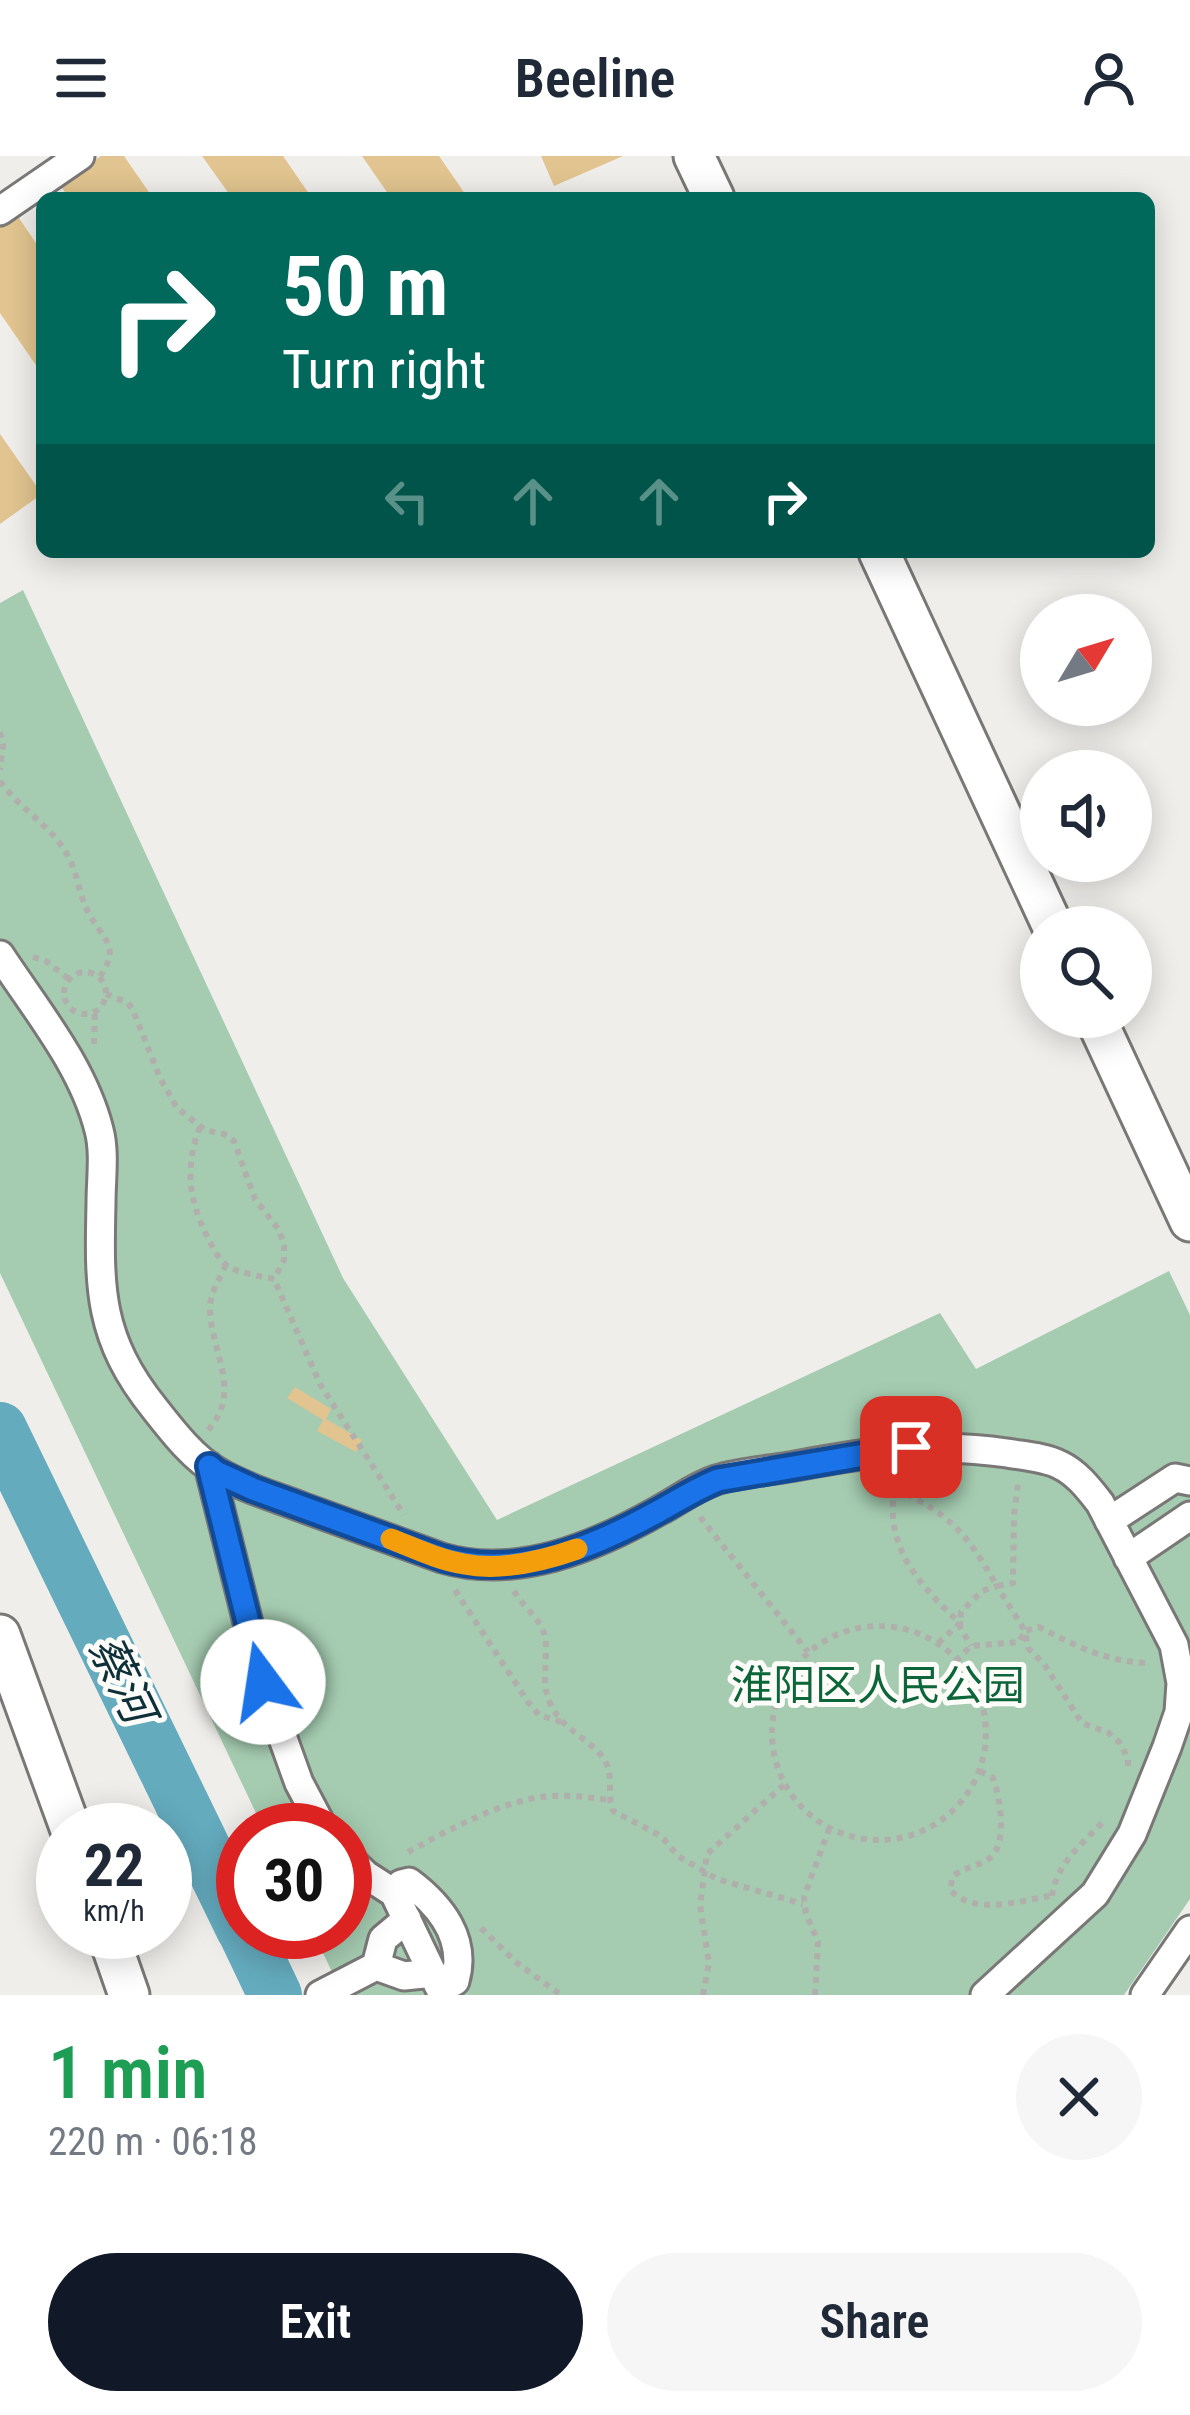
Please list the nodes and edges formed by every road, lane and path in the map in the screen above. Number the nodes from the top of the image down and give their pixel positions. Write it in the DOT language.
graph roads {
  1 [pos="80,156"];
  2 [pos="694,156"];
  3 [pos="711,192"];
  4 [pos="0,211"];
  5 [pos="882,558"];
  6 [pos="0,732"];
  7 [pos="0,770"];
  8 [pos="0,781"];
  9 [pos="1043,906"];
  10 [pos="0,955"];
  11 [pos="99,978"];
  12 [pos="106,994"];
  13 [pos="1105,1038"];
  14 [pos="200,1127"];
  15 [pos="1190,1221"];
  16 [pos="226,1264"];
  17 [pos="274,1279"];
  18 [pos="1021,1456"];
  19 [pos="200,1458"];
  20 [pos="1190,1481"];
  21 [pos="683,1496"];
  22 [pos="1190,1516"];
  23 [pos="1109,1521"];
  24 [pos="432,1554"];
  25 [pos="1129,1558"];
  26 [pos="504,1565"];
  27 [pos="997,1586"];
  28 [pos="960,1623"];
  29 [pos="1024,1631"];
  30 [pos="0,1635"];
  31 [pos="938,1643"];
  32 [pos="971,1646"];
  33 [pos="808,1652"];
  34 [pos="1177,1660"];
  35 [pos="956,1661"];
  36 [pos="561,1722"];
  37 [pos="980,1771"];
  38 [pos="1128,1778"];
  39 [pos="785,1784"];
  40 [pos="609,1800"];
  41 [pos="61,1803"];
  42 [pos="309,1803"];
  43 [pos="1111,1814"];
  44 [pos="829,1828"];
  45 [pos="704,1870"];
  46 [pos="372,1872"];
  47 [pos="372,1880"];
  48 [pos="1052,1896"];
  49 [pos="803,1904"];
  50 [pos="401,1906"];
  51 [pos="439,1907"];
  52 [pos="1065,1923"];
  53 [pos="1190,1930"];
  54 [pos="116,1959"];
  55 [pos="376,1966"];
  56 [pos="438,1984"];
  57 [pos="322,1994"];
  58 [pos="129,1995"];
  59 [pos="561,1995"];
  60 [pos="703,1995"];
  61 [pos="815,1995"];
  62 [pos="985,1995"];
  63 [pos="1145,1995"];
  1 -- 4 [label="street"];
  2 -- 3 [label="street"];
  5 -- 9 [label="street"];
  6 -- 7 [label="path"];
  8 -- 11 [label="path"];
  10 -- 19 [label="street"];
  11 -- 12 [label="path"];
  11 -- 12 [label="path"];
  12 -- 14 [label="path"];
  13 -- 15 [label="street"];
  14 -- 16 [label="path"];
  14 -- 17 [label="path"];
  16 -- 17 [label="path"];
  16 -- 19 [label="path"];
  17 -- 24 [label="path"];
  18 -- 21 [label="street"];
  18 -- 23 [label="street"];
  18 -- 27 [label="path"];
  19 -- 24 [label="street"];
  19 -- 42 [label="street"];
  20 -- 23 [label="street"];
  21 -- 26 [label="street"];
  21 -- 33 [label="path"];
  22 -- 25 [label="street"];
  23 -- 25 [label="street"];
  24 -- 26 [label="street"];
  24 -- 36 [label="path"];
  25 -- 34 [label="street"];
  26 -- 36 [label="path"];
  27 -- 28 [label="path"];
  27 -- 28 [label="path"];
  27 -- 29 [label="path"];
  28 -- 31 [label="path"];
  28 -- 32 [label="path"];
  29 -- 32 [label="path"];
  29 -- 34 [label="path"];
  29 -- 38 [label="path"];
  30 -- 41 [label="street"];
  31 -- 33 [label="path"];
  31 -- 35 [label="path"];
  32 -- 35 [label="path"];
  33 -- 39 [label="path"];
  34 -- 52 [label="street"];
  35 -- 37 [label="path"];
  36 -- 40 [label="path"];
  37 -- 44 [label="path"];
  37 -- 48 [label="path"];
  39 -- 44 [label="path"];
  39 -- 45 [label="path"];
  40 -- 45 [label="path"];
  40 -- 46 [label="path"];
  43 -- 48 [label="path"];
  44 -- 49 [label="path"];
  45 -- 49 [label="path"];
  45 -- 60 [label="path"];
  47 -- 50 [label="street"];
  48 -- 52 [label="path"];
  49 -- 61 [label="path"];
  50 -- 51 [label="street"];
  50 -- 55 [label="street"];
  50 -- 56 [label="street"];
  51 -- 56 [label="street"];
  51 -- 59 [label="path"];
  52 -- 62 [label="street"];
  53 -- 63 [label="street"];
  54 -- 58 [label="street"];
  55 -- 56 [label="street"];
  55 -- 57 [label="street"];
}
